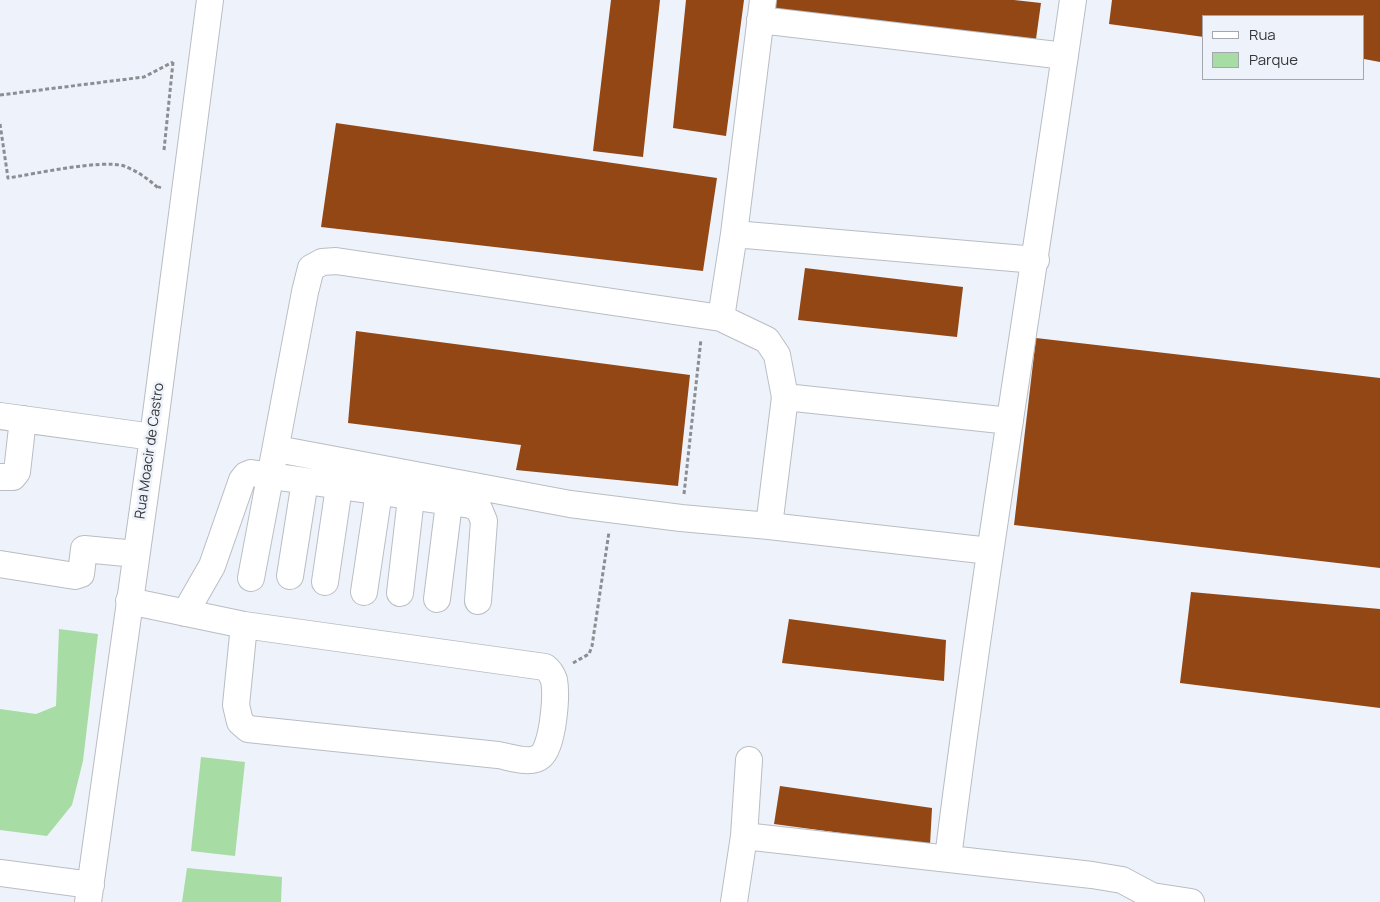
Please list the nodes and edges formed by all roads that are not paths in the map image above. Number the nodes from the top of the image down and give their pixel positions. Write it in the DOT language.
graph roads {
  1 [pos="210,0"];
  2 [pos="1073,0"];
  3 [pos="761,10"];
  4 [pos="1065,56"];
  5 [pos="734,234"];
  6 [pos="1036,260"];
  7 [pos="713,317"];
  8 [pos="785,397"];
  9 [pos="11,417"];
  10 [pos="1010,421"];
  11 [pos="153,437"];
  12 [pos="277,449"];
  13 [pos="272,476"];
  14 [pos="0,477"];
  15 [pos="305,481"];
  16 [pos="339,486"];
  17 [pos="379,492"];
  18 [pos="411,498"];
  19 [pos="449,503"];
  20 [pos="769,526"];
  21 [pos="990,551"];
  22 [pos="136,554"];
  23 [pos="0,564"];
  24 [pos="290,576"];
  25 [pos="251,578"];
  26 [pos="325,582"];
  27 [pos="364,592"];
  28 [pos="400,593"];
  29 [pos="437,599"];
  30 [pos="129,601"];
  31 [pos="478,601"];
  32 [pos="185,613"];
  33 [pos="244,626"];
  34 [pos="749,760"];
  35 [pos="744,836"];
  36 [pos="948,858"];
  37 [pos="0,873"];
  38 [pos="90,894"];
  39 [pos="734,902"];
  40 [pos="1191,902"];
  1 -- 11 [label="street, Rua Moacir de Castro"];
  2 -- 4 [label="street"];
  3 -- 4 [label="street"];
  3 -- 5 [label="street"];
  4 -- 6 [label="street"];
  5 -- 6 [label="street"];
  5 -- 7 [label="street"];
  6 -- 10 [label="street"];
  7 -- 8 [label="street"];
  7 -- 12 [label="street"];
  8 -- 10 [label="street"];
  8 -- 20 [label="street"];
  9 -- 11 [label="street"];
  9 -- 14 [label="street"];
  10 -- 21 [label="street"];
  11 -- 22 [label="street, Rua Moacir de Castro"];
  12 -- 13 [label="street"];
  12 -- 20 [label="street"];
  13 -- 15 [label="street"];
  13 -- 25 [label="street"];
  13 -- 32 [label="street"];
  15 -- 16 [label="street"];
  15 -- 24 [label="street"];
  16 -- 17 [label="street"];
  16 -- 26 [label="street"];
  17 -- 18 [label="street"];
  17 -- 27 [label="street"];
  18 -- 19 [label="street"];
  18 -- 28 [label="street"];
  19 -- 29 [label="street"];
  19 -- 31 [label="street"];
  20 -- 21 [label="street"];
  21 -- 36 [label="street"];
  22 -- 23 [label="street"];
  22 -- 30 [label="street, Rua Moacir de Castro"];
  30 -- 32 [label="street"];
  30 -- 38 [label="street, Rua Moacir de Castro"];
  32 -- 33 [label="street"];
  33 -- 33 [label="street"];
  34 -- 35 [label="street"];
  35 -- 36 [label="street"];
  35 -- 39 [label="street"];
  36 -- 40 [label="street"];
  37 -- 38 [label="street"];
}
